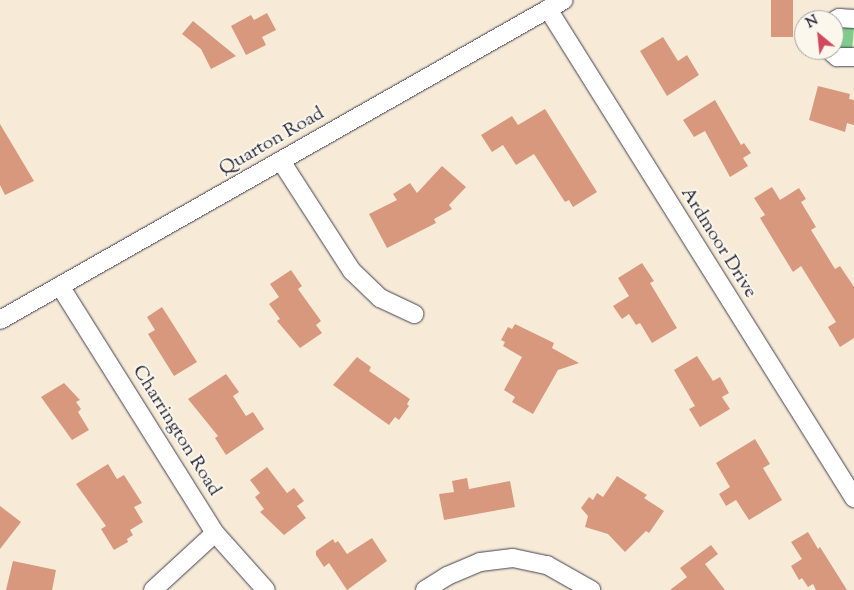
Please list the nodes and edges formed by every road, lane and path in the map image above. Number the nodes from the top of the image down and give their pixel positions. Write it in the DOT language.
graph roads {
  1 [pos="564,0"];
  2 [pos="548,9"];
  3 [pos="281,161"];
  4 [pos="60,286"];
  5 [pos="415,314"];
  6 [pos="0,320"];
  7 [pos="854,498"];
  8 [pos="215,533"];
  9 [pos="153,590"];
  10 [pos="266,590"];
  11 [pos="425,590"];
  12 [pos="591,590"];
  1 -- 2 [label="street, Quarton Road"];
  2 -- 3 [label="street, Quarton Road"];
  2 -- 7 [label="street, Ardmoor Drive"];
  3 -- 4 [label="street, Quarton Road"];
  3 -- 5 [label="street"];
  4 -- 6 [label="street, Quarton Road"];
  4 -- 8 [label="street, Charrington Road"];
  8 -- 9 [label="street"];
  8 -- 10 [label="street, Charrington Road"];
  11 -- 12 [label="street"];
}
